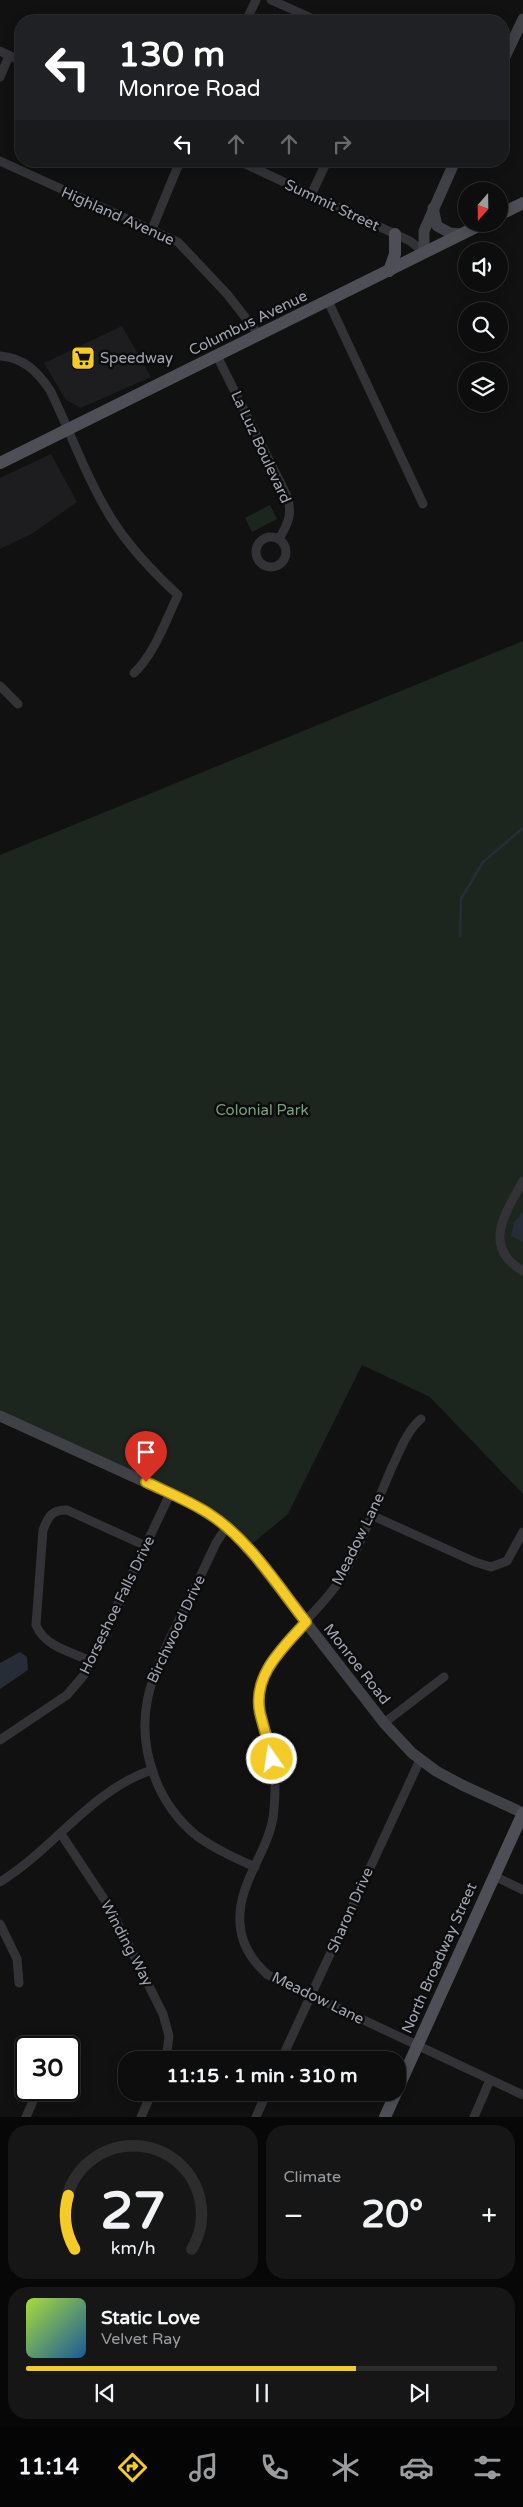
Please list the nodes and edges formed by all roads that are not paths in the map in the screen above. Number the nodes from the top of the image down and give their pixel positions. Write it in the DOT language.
graph roads {
  1 [pos="256,0"];
  2 [pos="271,0"];
  3 [pos="249,15"];
  4 [pos="305,15"];
  5 [pos="523,19"];
  6 [pos="509,48"];
  7 [pos="0,51"];
  8 [pos="9,56"];
  9 [pos="15,58"];
  10 [pos="0,76"];
  11 [pos="0,161"];
  12 [pos="178,167"];
  13 [pos="252,167"];
  14 [pos="324,167"];
  15 [pos="453,167"];
  16 [pos="311,195"];
  17 [pos="523,203"];
  18 [pos="433,208"];
  19 [pos="508,210"];
  20 [pos="152,229"];
  21 [pos="465,232"];
  22 [pos="394,234"];
  23 [pos="461,234"];
  24 [pos="424,252"];
  25 [pos="389,271"];
  26 [pos="328,301"];
  27 [pos="259,335"];
  28 [pos="0,356"];
  29 [pos="217,356"];
  30 [pos="69,429"];
  31 [pos="0,463"];
  32 [pos="423,504"];
  33 [pos="279,539"];
  34 [pos="134,673"];
  35 [pos="0,686"];
  36 [pos="18,704"];
  37 [pos="523,1182"];
  38 [pos="523,1271"];
  39 [pos="0,1416"];
  40 [pos="421,1419"];
  41 [pos="170,1494"];
  42 [pos="371,1515"];
  43 [pos="227,1526"];
  44 [pos="523,1532"];
  45 [pos="146,1546"];
  46 [pos="306,1622"];
  47 [pos="91,1661"];
  48 [pos="444,1677"];
  49 [pos="384,1723"];
  50 [pos="0,1740"];
  51 [pos="420,1760"];
  52 [pos="152,1770"];
  53 [pos="523,1813"];
  54 [pos="61,1834"];
  55 [pos="255,1866"];
  56 [pos="494,1876"];
  57 [pos="0,1882"];
  58 [pos="523,1890"];
  59 [pos="0,1924"];
  60 [pos="19,1983"];
  61 [pos="311,1997"];
  62 [pos="417,2045"];
  63 [pos="167,2051"];
  64 [pos="285,2051"];
  65 [pos="490,2080"];
  66 [pos="523,2095"];
  67 [pos="33,2101"];
  68 [pos="148,2101"];
  69 [pos="263,2101"];
  70 [pos="26,2117"];
  71 [pos="141,2117"];
  72 [pos="256,2117"];
  73 [pos="386,2117"];
  74 [pos="474,2117"];
  1 -- 3 [label="street"];
  2 -- 4 [label="street"];
  5 -- 6 [label="street"];
  7 -- 8 [label="street"];
  8 -- 9 [label="street"];
  8 -- 10 [label="street"];
  11 -- 20 [label="street, Highland Avenue"];
  12 -- 20 [label="street"];
  13 -- 16 [label="street, Summit Street"];
  14 -- 16 [label="street"];
  15 -- 18 [label="street"];
  16 -- 22 [label="street, Summit Street"];
  17 -- 19 [label="main road"];
  18 -- 23 [label="street"];
  18 -- 24 [label="street"];
  20 -- 27 [label="street, Highland Avenue"];
  21 -- 23 [label="main road, Columbus Avenue"];
  22 -- 24 [label="street, Summit Street"];
  22 -- 25 [label="main road"];
  23 -- 24 [label="main road, Columbus Avenue"];
  24 -- 25 [label="main road, Columbus Avenue"];
  25 -- 26 [label="main road, Columbus Avenue"];
  26 -- 27 [label="main road, Columbus Avenue"];
  26 -- 32 [label="street"];
  27 -- 29 [label="main road, Columbus Avenue"];
  28 -- 30 [label="street"];
  29 -- 30 [label="main road, Columbus Avenue"];
  29 -- 33 [label="street, La Luz Boulevard"];
  30 -- 31 [label="main road, Columbus Avenue"];
  30 -- 34 [label="street"];
  35 -- 36 [label="street"];
  37 -- 38 [label="street"];
  39 -- 41 [label="street, Monroe Road"];
  40 -- 42 [label="street, Meadow Lane"];
  41 -- 43 [label="street, Monroe Road"];
  41 -- 45 [label="street, Horseshoe Falls Drive"];
  42 -- 44 [label="street"];
  42 -- 46 [label="street, Meadow Lane"];
  43 -- 46 [label="street, Monroe Road"];
  43 -- 52 [label="street, Birchwood Drive"];
  45 -- 47 [label="street, Horseshoe Falls Drive"];
  45 -- 47 [label="street"];
  46 -- 49 [label="street, Monroe Road"];
  46 -- 55 [label="street, Meadow Lane"];
  47 -- 50 [label="street, Horseshoe Falls Drive"];
  48 -- 49 [label="street"];
  49 -- 51 [label="street, Monroe Road"];
  51 -- 53 [label="street, Monroe Road"];
  51 -- 61 [label="street, Sharon Drive"];
  52 -- 54 [label="street"];
  52 -- 55 [label="street, Birchwood Drive"];
  53 -- 56 [label="main road, North Broadway Street"];
  54 -- 57 [label="street"];
  54 -- 63 [label="street, Winding Way"];
  55 -- 61 [label="street, Meadow Lane"];
  56 -- 58 [label="street"];
  56 -- 62 [label="main road, North Broadway Street"];
  59 -- 60 [label="street"];
  61 -- 62 [label="street, Meadow Lane"];
  61 -- 64 [label="street, Sharon Drive"];
  62 -- 65 [label="street, Meadow Lane"];
  62 -- 73 [label="main road, North Broadway Street"];
  65 -- 66 [label="street, Meadow Lane"];
  65 -- 74 [label="street"];
  67 -- 70 [label="street"];
  68 -- 71 [label="street"];
  69 -- 72 [label="street"];
}
